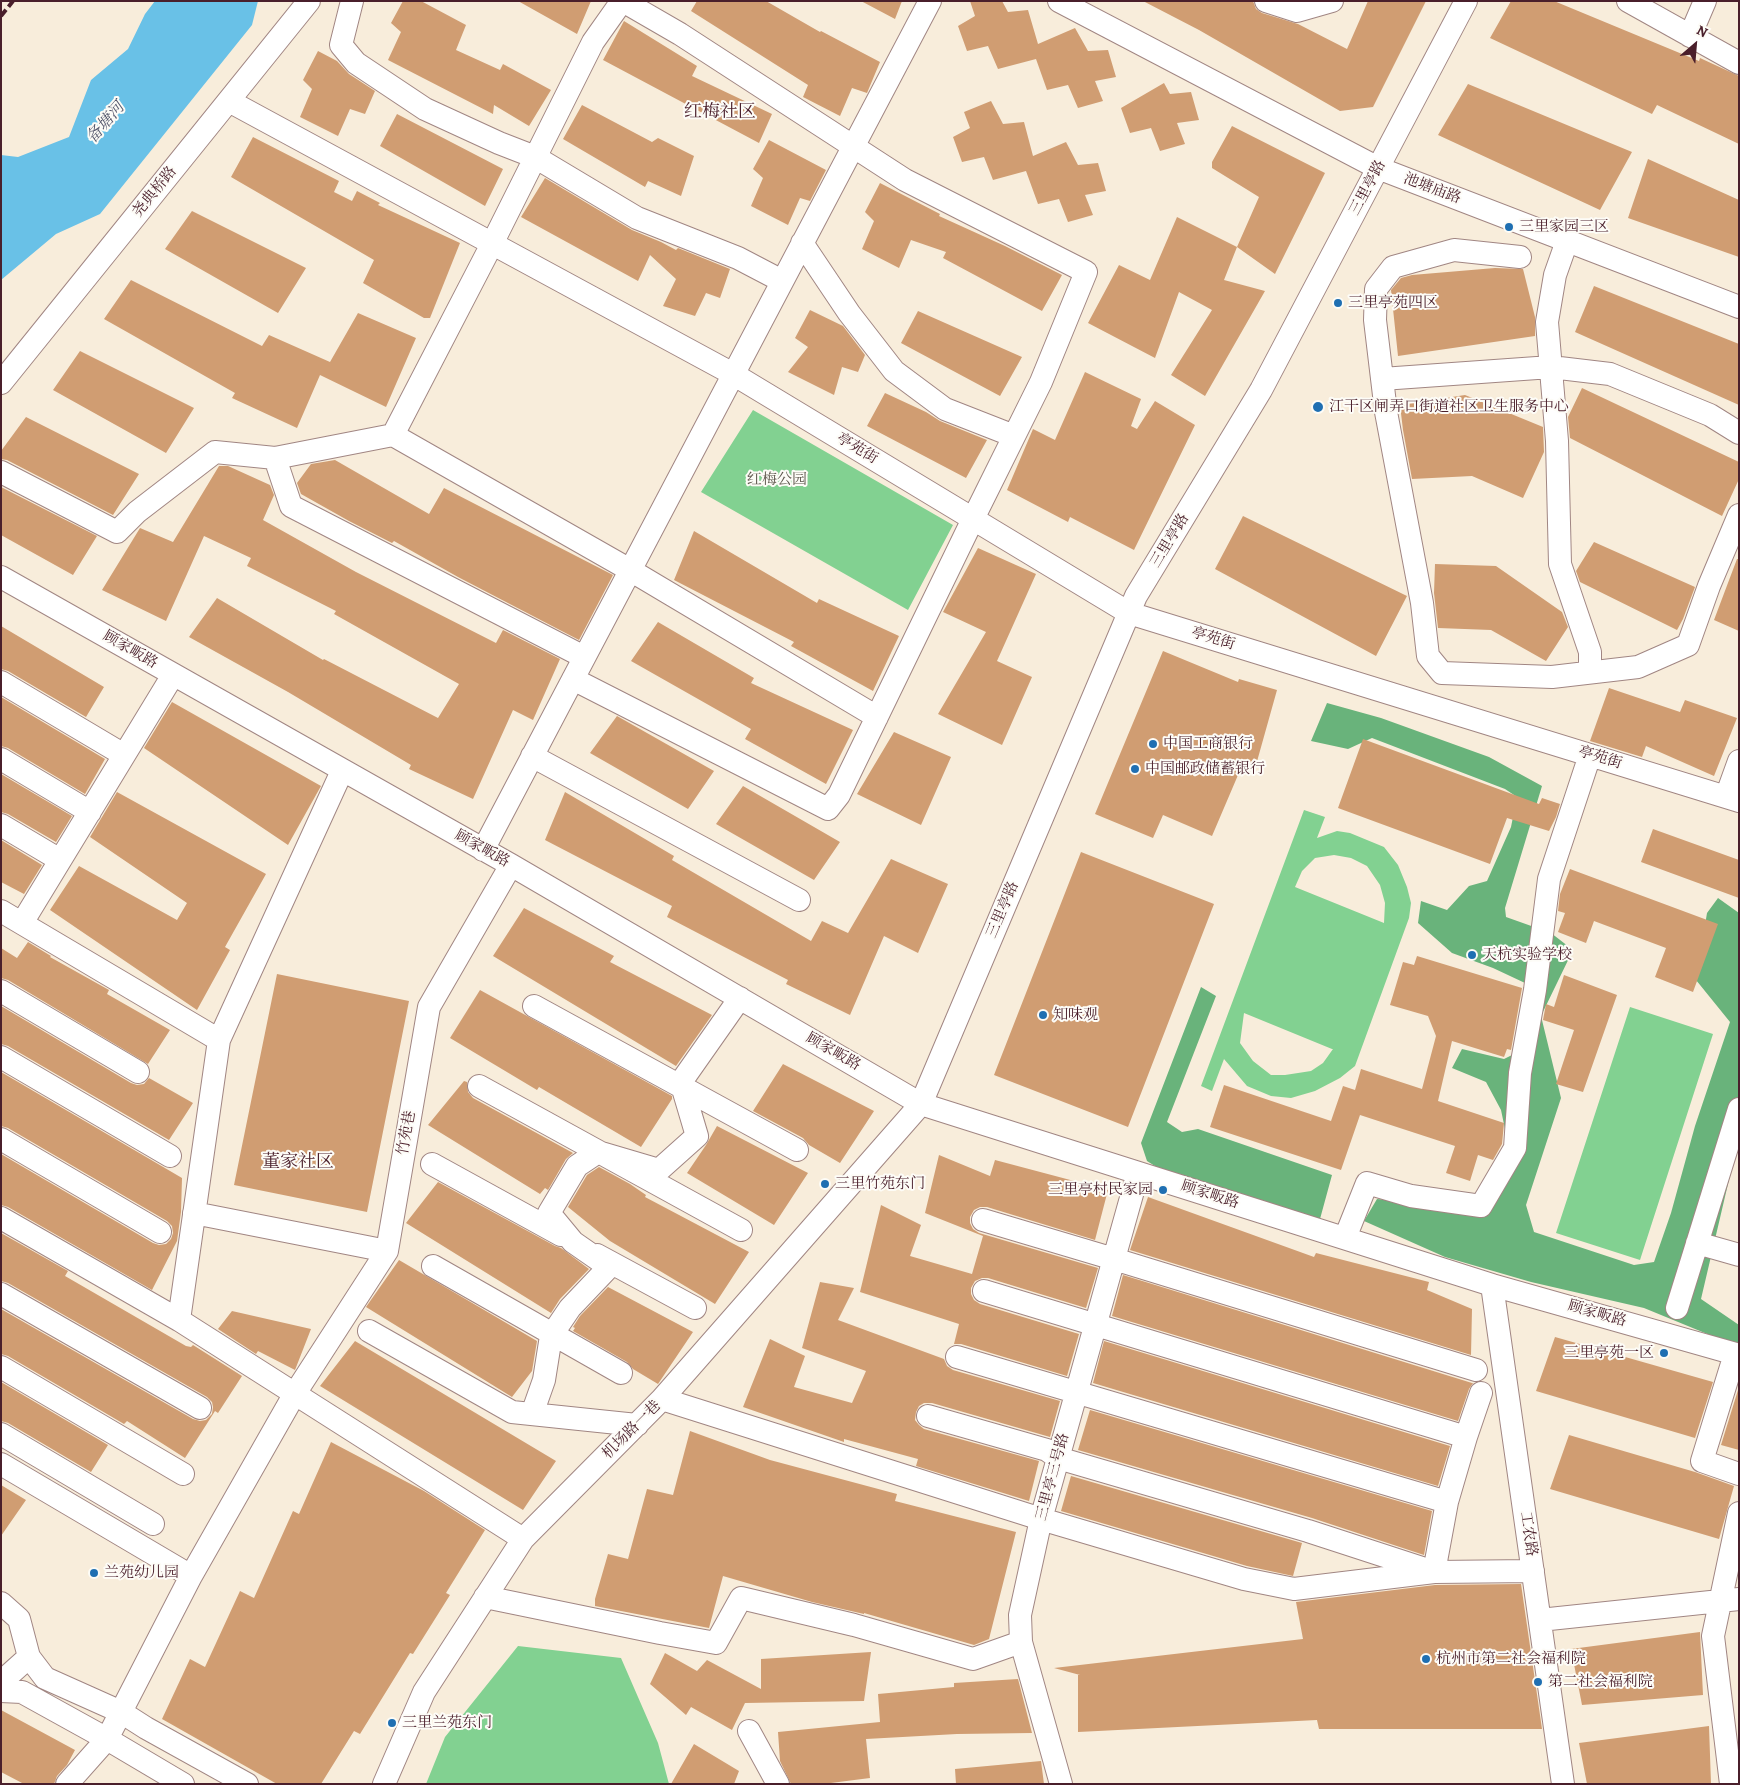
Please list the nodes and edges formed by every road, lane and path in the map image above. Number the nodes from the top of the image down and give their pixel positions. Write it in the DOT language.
graph roads {
  1 [pos="309,1"];
  2 [pos="352,1"];
  3 [pos="622,1"];
  4 [pos="930,1"];
  5 [pos="1059,1"];
  6 [pos="1266,1"];
  7 [pos="1332,1"];
  8 [pos="1466,1"];
  9 [pos="1628,1"];
  10 [pos="1705,1"];
  11 [pos="1690,36"];
  12 [pos="1739,63"];
  13 [pos="229,101"];
  14 [pos="853,146"];
  15 [pos="536,157"];
  16 [pos="1378,168"];
  17 [pos="1567,241"];
  18 [pos="802,243"];
  19 [pos="492,244"];
  20 [pos="1520,257"];
  21 [pos="782,281"];
  22 [pos="1739,307"];
  23 [pos="1551,367"];
  24 [pos="733,374"];
  25 [pos="1382,379"];
  26 [pos="1,383"];
  27 [pos="1739,433"];
  28 [pos="393,436"];
  29 [pos="1014,436"];
  30 [pos="275,458"];
  31 [pos="1,472"];
  32 [pos="1739,515"];
  33 [pos="972,519"];
  34 [pos="1733,545"];
  35 [pos="630,570"];
  36 [pos="1,577"];
  37 [pos="1129,613"];
  38 [pos="584,657"];
  39 [pos="1590,672"];
  40 [pos="174,675"];
  41 [pos="573,679"];
  42 [pos="1,682"];
  43 [pos="877,717"];
  44 [pos="124,755"];
  45 [pos="1590,755"];
  46 [pos="532,756"];
  47 [pos="1,759"];
  48 [pos="1739,761"];
  49 [pos="342,771"];
  50 [pos="1732,799"];
  51 [pos="90,812"];
  52 [pos="1,826"];
  53 [pos="483,850"];
  54 [pos="60,860"];
  55 [pos="511,866"];
  56 [pos="799,900"];
  57 [pos="1,911"];
  58 [pos="22,923"];
  59 [pos="1,991"];
  60 [pos="740,998"];
  61 [pos="534,1006"];
  62 [pos="219,1040"];
  63 [pos="1,1057"];
  64 [pos="138,1072"];
  65 [pos="479,1086"];
  66 [pos="683,1088"];
  67 [pos="921,1104"];
  68 [pos="1739,1109"];
  69 [pos="1,1139"];
  70 [pos="1734,1140"];
  71 [pos="797,1150"];
  72 [pos="598,1152"];
  73 [pos="170,1156"];
  74 [pos="432,1164"];
  75 [pos="1138,1172"];
  76 [pos="194,1213"];
  77 [pos="1,1218"];
  78 [pos="983,1220"];
  79 [pos="742,1230"];
  80 [pos="160,1232"];
  81 [pos="1345,1238"];
  82 [pos="573,1242"];
  83 [pos="1697,1243"];
  84 [pos="387,1250"];
  85 [pos="1739,1255"];
  86 [pos="1114,1259"];
  87 [pos="433,1266"];
  88 [pos="1492,1285"];
  89 [pos="984,1291"];
  90 [pos="1,1294"];
  91 [pos="695,1308"];
  92 [pos="1677,1308"];
  93 [pos="179,1320"];
  94 [pos="1096,1323"];
  95 [pos="369,1331"];
  96 [pos="553,1333"];
  97 [pos="1737,1355"];
  98 [pos="957,1357"];
  99 [pos="1,1367"];
  100 [pos="1476,1370"];
  101 [pos="621,1373"];
  102 [pos="1076,1392"];
  103 [pos="1481,1393"];
  104 [pos="294,1395"];
  105 [pos="662,1399"];
  106 [pos="200,1408"];
  107 [pos="532,1414"];
  108 [pos="928,1416"];
  109 [pos="637,1425"];
  110 [pos="1,1434"];
  111 [pos="1466,1437"];
  112 [pos="1058,1458"];
  113 [pos="1,1464"];
  114 [pos="182,1474"];
  115 [pos="1739,1474"];
  116 [pos="1448,1502"];
  117 [pos="1739,1512"];
  118 [pos="1040,1519"];
  119 [pos="153,1524"];
  120 [pos="523,1539"];
  121 [pos="1533,1571"];
  122 [pos="1434,1572"];
  123 [pos="192,1576"];
  124 [pos="486,1597"];
  125 [pos="1730,1600"];
  126 [pos="1,1603"];
  127 [pos="1540,1620"];
  128 [pos="1021,1642"];
  129 [pos="29,1657"];
  130 [pos="1,1682"];
  131 [pos="1,1690"];
  132 [pos="121,1712"];
  133 [pos="749,1731"];
  134 [pos="107,1739"];
  135 [pos="67,1784"];
  136 [pos="183,1784"];
  137 [pos="247,1784"];
  138 [pos="384,1784"];
  139 [pos="778,1784"];
  140 [pos="1061,1784"];
  141 [pos="1563,1784"];
  142 [pos="1731,1784"];
  1 -- 13 [label="street, 尧典桥路"];
  2 -- 15 [label="street"];
  3 -- 14 [label="street"];
  3 -- 15 [label="street"];
  4 -- 14 [label="street"];
  5 -- 16 [label="street, 池塘庙路"];
  6 -- 7 [label="street"];
  8 -- 16 [label="street, 三里亭路"];
  9 -- 11 [label="street"];
  10 -- 11 [label="street"];
  11 -- 12 [label="street"];
  13 -- 19 [label="street, 亭苑街"];
  13 -- 26 [label="street, 尧典桥路"];
  14 -- 18 [label="street"];
  14 -- 29 [label="street"];
  15 -- 19 [label="street"];
  15 -- 21 [label="street"];
  16 -- 17 [label="street, 池塘庙路"];
  16 -- 37 [label="street, 三里亭路"];
  17 -- 22 [label="street, 池塘庙路"];
  17 -- 23 [label="street"];
  18 -- 21 [label="street"];
  18 -- 29 [label="street"];
  19 -- 24 [label="street, 亭苑街"];
  19 -- 28 [label="street"];
  20 -- 25 [label="street"];
  21 -- 24 [label="street"];
  23 -- 25 [label="street"];
  23 -- 27 [label="street"];
  23 -- 39 [label="street"];
  24 -- 33 [label="street, 亭苑街"];
  24 -- 35 [label="street"];
  25 -- 39 [label="street"];
  28 -- 30 [label="street"];
  28 -- 35 [label="street"];
  29 -- 33 [label="street"];
  30 -- 31 [label="street"];
  30 -- 38 [label="street"];
  32 -- 34 [label="street"];
  33 -- 37 [label="street, 亭苑街"];
  33 -- 43 [label="street"];
  34 -- 39 [label="street"];
  35 -- 38 [label="street"];
  35 -- 43 [label="street"];
  36 -- 40 [label="street, 顾家畈路"];
  37 -- 45 [label="street, 亭苑街"];
  37 -- 67 [label="street, 三里亭路"];
  38 -- 41 [label="street"];
  40 -- 44 [label="street"];
  40 -- 49 [label="street, 顾家畈路"];
  41 -- 43 [label="street"];
  41 -- 46 [label="street"];
  42 -- 44 [label="street"];
  44 -- 51 [label="street"];
  45 -- 50 [label="street, 亭苑街"];
  45 -- 81 [label="street"];
  46 -- 53 [label="street"];
  46 -- 56 [label="street"];
  47 -- 51 [label="street"];
  48 -- 50 [label="street"];
  49 -- 53 [label="street, 顾家畈路"];
  49 -- 62 [label="street"];
  51 -- 54 [label="street"];
  52 -- 54 [label="street"];
  53 -- 55 [label="street, 顾家畈路"];
  54 -- 58 [label="street"];
  55 -- 60 [label="street, 顾家畈路"];
  55 -- 84 [label="street, 竹苑巷"];
  57 -- 58 [label="street"];
  58 -- 62 [label="street"];
  59 -- 64 [label="street"];
  60 -- 66 [label="street"];
  60 -- 67 [label="street, 顾家畈路"];
  61 -- 66 [label="street"];
  62 -- 76 [label="street"];
  63 -- 73 [label="street"];
  65 -- 72 [label="street"];
  66 -- 71 [label="street"];
  66 -- 72 [label="street"];
  67 -- 75 [label="street, 顾家畈路"];
  67 -- 105 [label="street, 机场路一巷"];
  68 -- 70 [label="street"];
  69 -- 80 [label="street"];
  70 -- 83 [label="street"];
  72 -- 79 [label="street"];
  72 -- 82 [label="street"];
  74 -- 82 [label="street"];
  75 -- 81 [label="street, 顾家畈路"];
  75 -- 86 [label="street, 三里亭三号路"];
  76 -- 84 [label="street"];
  76 -- 93 [label="street"];
  77 -- 93 [label="street"];
  78 -- 86 [label="street"];
  81 -- 88 [label="street, 顾家畈路"];
  82 -- 91 [label="street"];
  82 -- 96 [label="street"];
  83 -- 85 [label="street"];
  83 -- 92 [label="street"];
  84 -- 104 [label="street, 竹苑巷"];
  86 -- 94 [label="street, 三里亭三号路"];
  86 -- 100 [label="street"];
  87 -- 96 [label="street"];
  88 -- 97 [label="street, 顾家畈路"];
  88 -- 121 [label="street, 工农路"];
  89 -- 94 [label="street"];
  90 -- 106 [label="street"];
  93 -- 104 [label="street"];
  94 -- 102 [label="street, 三里亭三号路"];
  94 -- 111 [label="street"];
  95 -- 107 [label="street"];
  96 -- 101 [label="street"];
  96 -- 107 [label="street"];
  97 -- 115 [label="street"];
  98 -- 102 [label="street"];
  99 -- 114 [label="street"];
  102 -- 112 [label="street, 三里亭三号路"];
  102 -- 116 [label="street"];
  103 -- 111 [label="street"];
  104 -- 120 [label="street"];
  104 -- 123 [label="street, 竹苑巷"];
  105 -- 109 [label="street, 机场路一巷"];
  105 -- 118 [label="street"];
  107 -- 109 [label="street"];
  108 -- 112 [label="street"];
  109 -- 120 [label="street, 机场路一巷"];
  110 -- 119 [label="street"];
  111 -- 116 [label="street"];
  112 -- 118 [label="street, 三里亭三号路"];
  112 -- 122 [label="street"];
  113 -- 123 [label="street"];
  116 -- 122 [label="street"];
  117 -- 125 [label="street"];
  118 -- 122 [label="street"];
  118 -- 128 [label="street, 三里亭三号路"];
  120 -- 124 [label="street, 机场路一巷"];
  121 -- 122 [label="street"];
  121 -- 127 [label="street, 工农路"];
  123 -- 132 [label="street, 竹苑巷"];
  124 -- 128 [label="street"];
  124 -- 138 [label="street, 机场路一巷"];
  125 -- 127 [label="street"];
  125 -- 142 [label="street"];
  126 -- 129 [label="street"];
  127 -- 141 [label="street, 工农路"];
  128 -- 140 [label="street, 三里亭三号路"];
  129 -- 130 [label="street"];
  129 -- 132 [label="street"];
  131 -- 134 [label="street"];
  132 -- 134 [label="street, 竹苑巷"];
  132 -- 137 [label="street"];
  133 -- 139 [label="street"];
  134 -- 135 [label="street, 竹苑巷"];
  134 -- 136 [label="street"];
}
